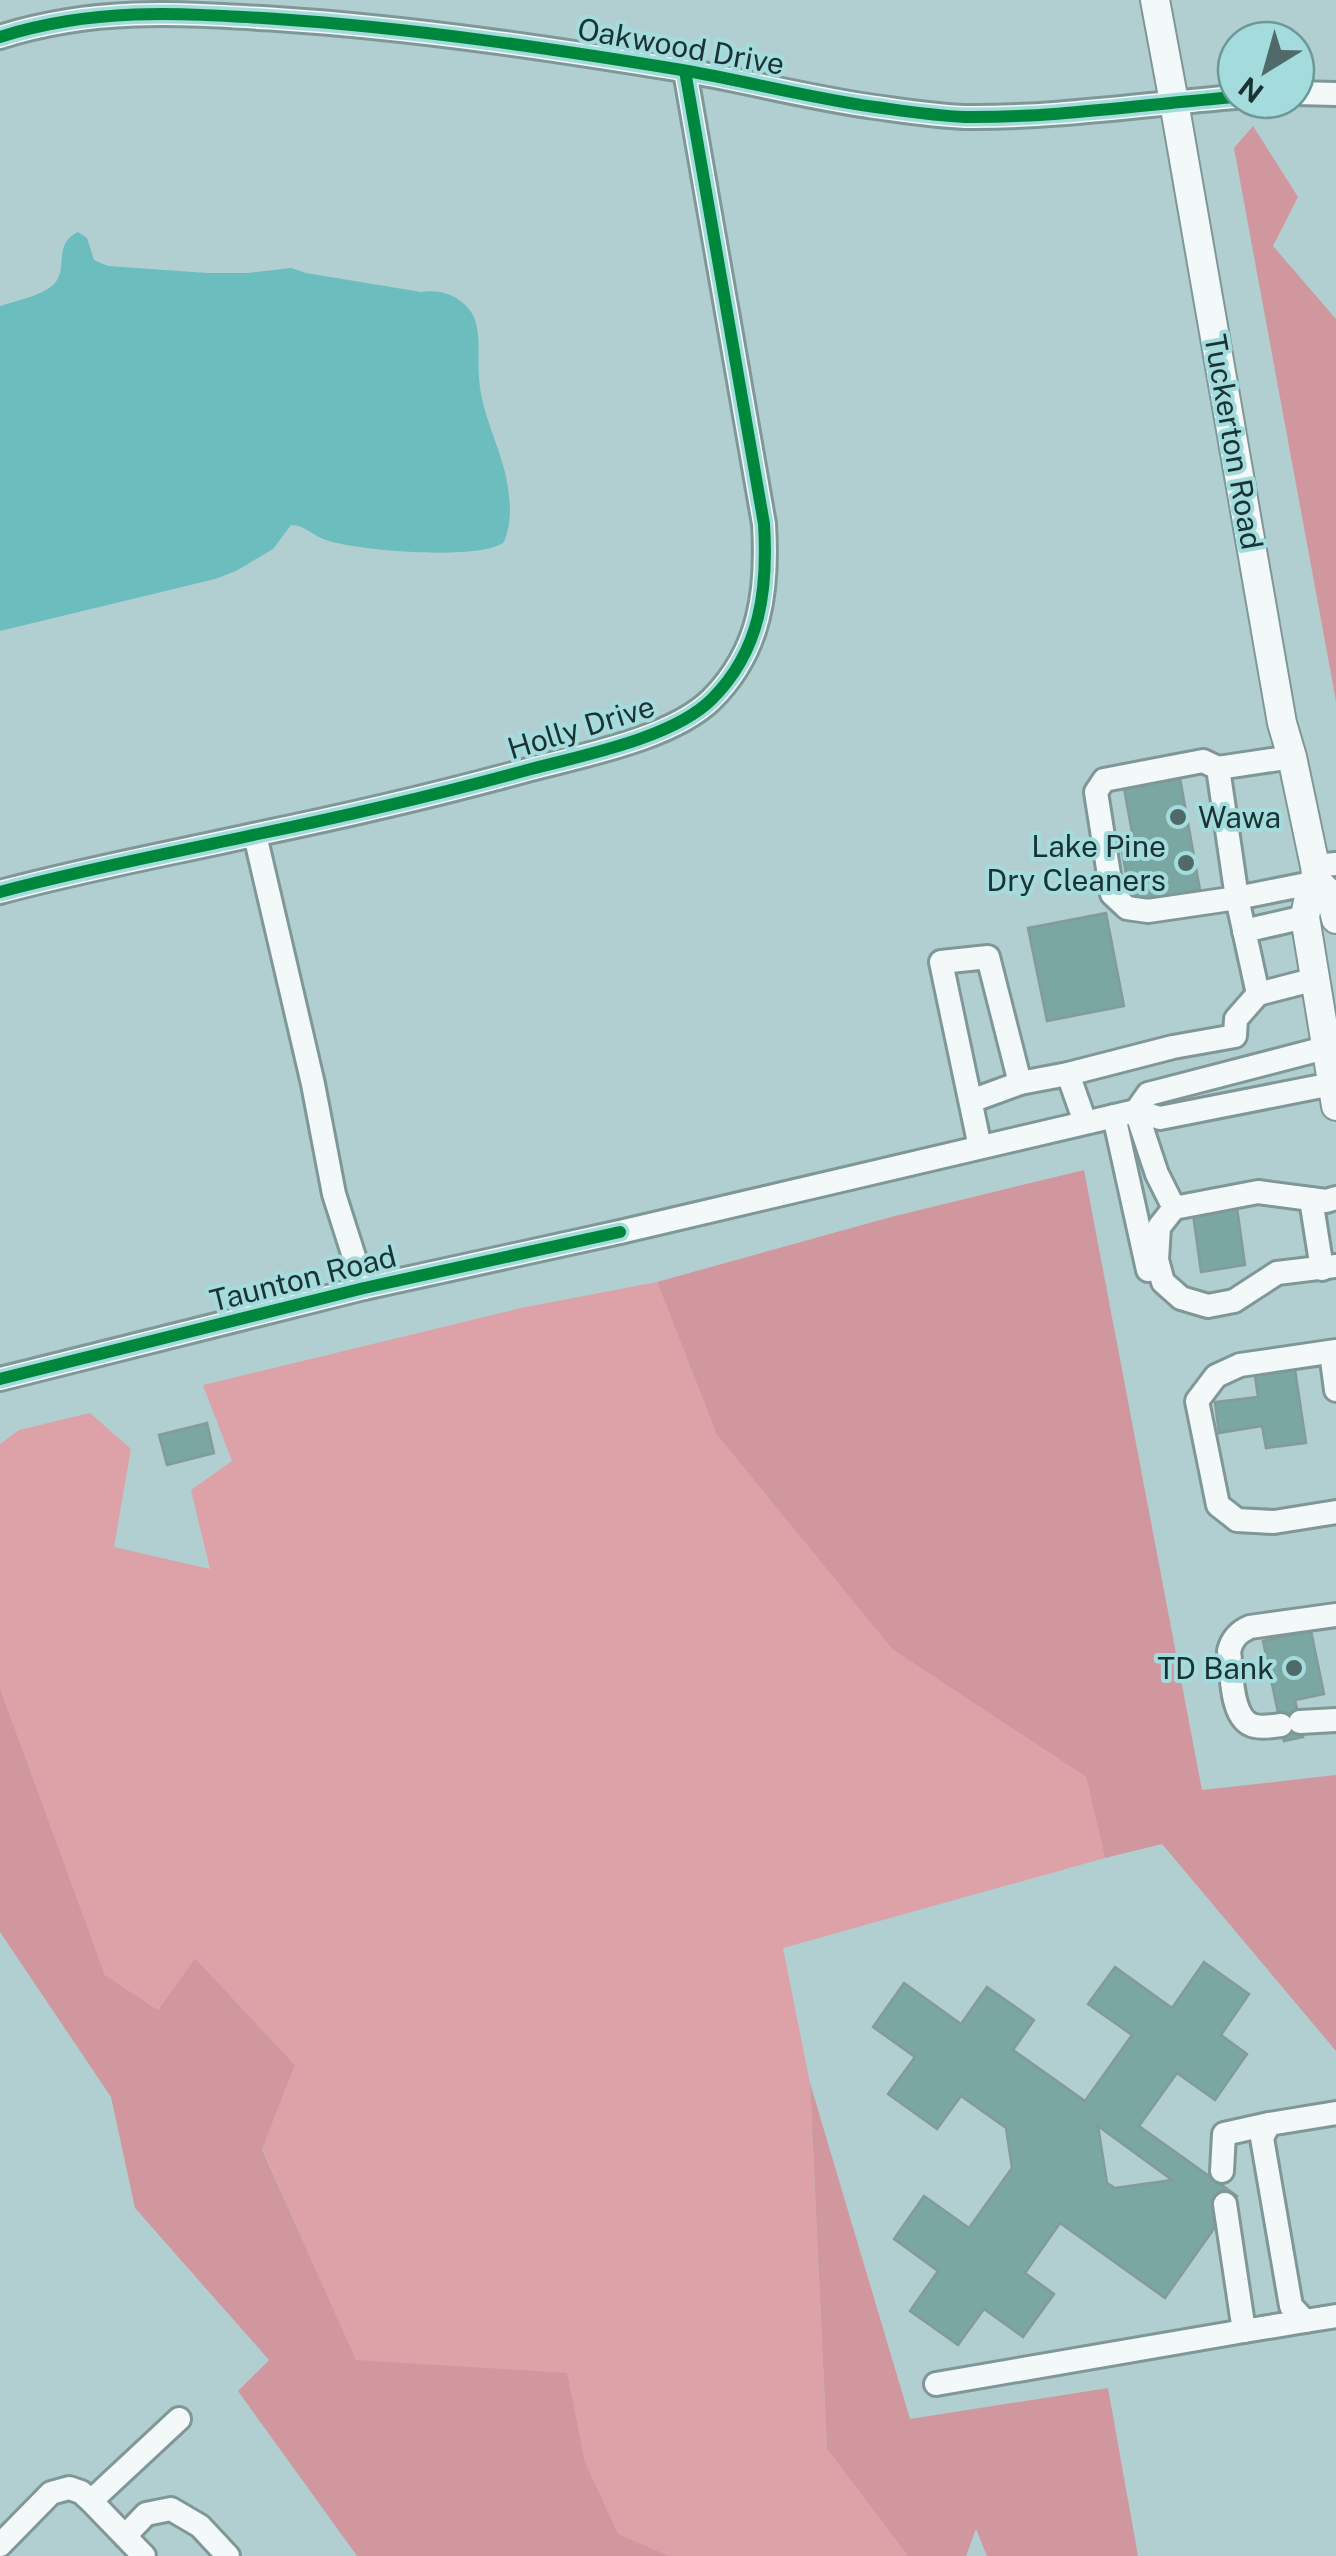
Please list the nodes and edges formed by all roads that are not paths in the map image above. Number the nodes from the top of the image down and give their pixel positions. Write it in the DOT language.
graph roads {
  1 [pos="1154,0"];
  2 [pos="0,37"];
  3 [pos="685,71"];
  4 [pos="1216,99"];
  5 [pos="1174,102"];
  6 [pos="1292,757"];
  7 [pos="1218,768"];
  8 [pos="255,835"];
  9 [pos="1323,871"];
  10 [pos="0,892"];
  11 [pos="1237,898"];
  12 [pos="1305,917"];
  13 [pos="1336,919"];
  14 [pos="1244,931"];
  15 [pos="1316,979"];
  16 [pos="1258,994"];
  17 [pos="1235,1036"];
  18 [pos="1331,1047"];
  19 [pos="1166,1049"];
  20 [pos="1247,1067"];
  21 [pos="1068,1074"];
  22 [pos="1020,1083"];
  23 [pos="1178,1085"];
  24 [pos="1335,1091"];
  25 [pos="971,1100"];
  26 [pos="1125,1113"];
  27 [pos="1085,1122"];
  28 [pos="980,1147"];
  29 [pos="1336,1198"];
  30 [pos="1310,1199"];
  31 [pos="1174,1208"];
  32 [pos="1329,1267"];
  33 [pos="364,1288"];
  34 [pos="1175,1293"];
  35 [pos="1334,1351"];
  36 [pos="0,1379"];
  37 [pos="1336,1390"];
  38 [pos="1336,1512"];
  39 [pos="1336,1615"];
  40 [pos="1336,1720"];
  41 [pos="1336,2113"];
  42 [pos="1269,2124"];
  43 [pos="1222,2171"];
  44 [pos="1225,2204"];
  45 [pos="1336,2316"];
  46 [pos="1305,2321"];
  47 [pos="1244,2331"];
  48 [pos="936,2384"];
  49 [pos="179,2419"];
  50 [pos="91,2501"];
  51 [pos="125,2536"];
  52 [pos="0,2545"];
  53 [pos="144,2556"];
  54 [pos="228,2556"];
  1 -- 5 [label="main road, Tuckerton Road"];
  2 -- 3 [label="street, Oakwood Drive"];
  3 -- 5 [label="street, Oakwood Drive"];
  3 -- 8 [label="street, Holly Drive"];
  4 -- 5 [label="street, Oakwood Drive"];
  5 -- 6 [label="main road, Tuckerton Road"];
  6 -- 7 [label="street"];
  6 -- 9 [label="main road, Tuckerton Road"];
  7 -- 11 [label="street"];
  7 -- 11 [label="street"];
  8 -- 10 [label="street, Holly Drive"];
  8 -- 33 [label="street"];
  9 -- 11 [label="street"];
  9 -- 12 [label="main road"];
  9 -- 13 [label="main road, Tuckerton Road"];
  11 -- 14 [label="street"];
  12 -- 14 [label="street"];
  12 -- 15 [label="main road"];
  14 -- 16 [label="street"];
  15 -- 16 [label="street"];
  15 -- 18 [label="main road"];
  16 -- 17 [label="street"];
  17 -- 19 [label="street"];
  17 -- 20 [label="street"];
  18 -- 20 [label="street, Taunton Road"];
  18 -- 24 [label="main road"];
  19 -- 21 [label="street"];
  19 -- 23 [label="street"];
  20 -- 23 [label="street, Taunton Road"];
  21 -- 22 [label="street"];
  21 -- 27 [label="street"];
  22 -- 25 [label="street"];
  22 -- 25 [label="street"];
  23 -- 26 [label="street, Taunton Road"];
  24 -- 26 [label="street, Taunton Road"];
  25 -- 28 [label="street"];
  26 -- 27 [label="street, Taunton Road"];
  26 -- 31 [label="street"];
  26 -- 34 [label="street"];
  27 -- 28 [label="street, Taunton Road"];
  28 -- 33 [label="street, Taunton Road"];
  29 -- 30 [label="street"];
  30 -- 31 [label="street"];
  30 -- 32 [label="street"];
  31 -- 34 [label="street"];
  32 -- 34 [label="street"];
  33 -- 36 [label="street, Taunton Road"];
  35 -- 37 [label="street"];
  35 -- 38 [label="street"];
  39 -- 40 [label="street"];
  41 -- 42 [label="street"];
  42 -- 43 [label="street"];
  42 -- 46 [label="street"];
  44 -- 47 [label="street"];
  45 -- 46 [label="street"];
  46 -- 47 [label="street"];
  47 -- 48 [label="street"];
  49 -- 50 [label="street"];
  50 -- 51 [label="street"];
  50 -- 52 [label="street"];
  51 -- 53 [label="street"];
  51 -- 54 [label="street"];
}
